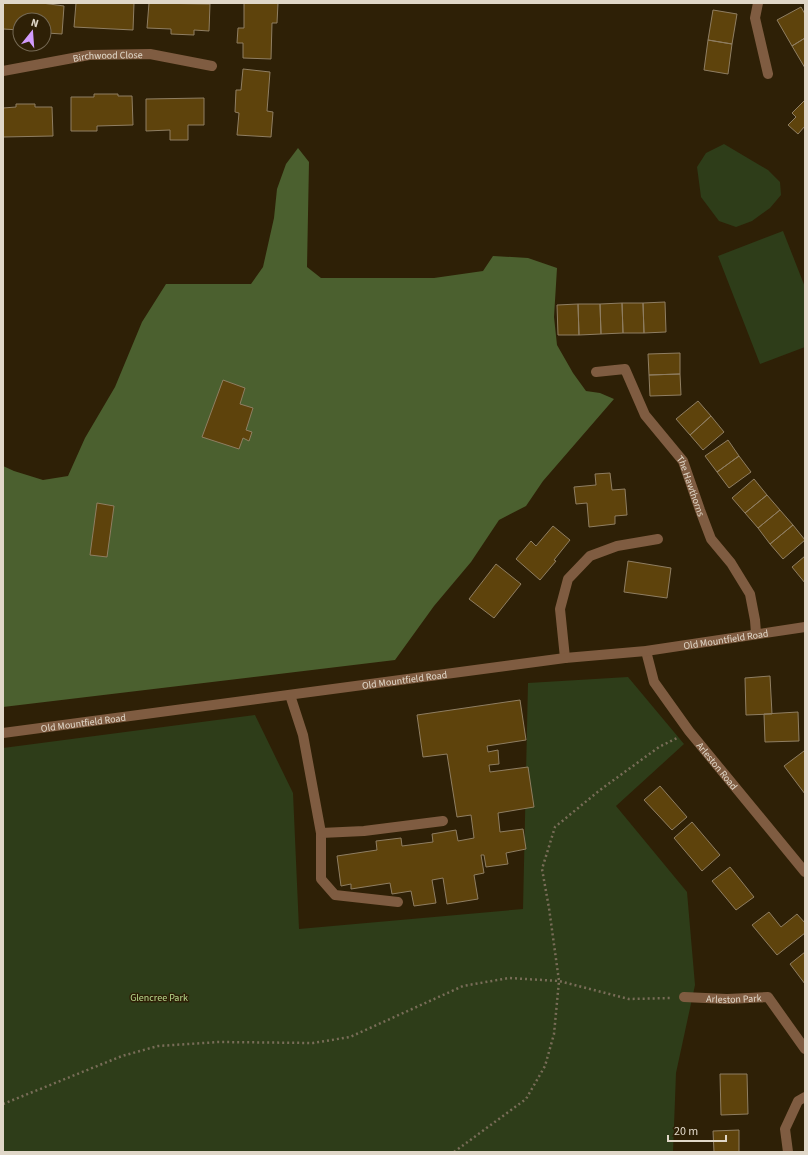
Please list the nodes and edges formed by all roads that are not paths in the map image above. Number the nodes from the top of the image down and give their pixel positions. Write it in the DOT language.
graph roads {
  1 [pos="758,3"];
  2 [pos="212,66"];
  3 [pos="3,71"];
  4 [pos="768,74"];
  5 [pos="596,372"];
  6 [pos="658,539"];
  7 [pos="805,627"];
  8 [pos="756,634"];
  9 [pos="646,651"];
  10 [pos="565,658"];
  11 [pos="290,695"];
  12 [pos="3,733"];
  13 [pos="443,821"];
  14 [pos="321,833"];
  15 [pos="805,872"];
  16 [pos="398,902"];
  17 [pos="684,998"];
  18 [pos="805,1049"];
  19 [pos="805,1097"];
  20 [pos="788,1152"];
  1 -- 4 [label="street"];
  2 -- 3 [label="street, Birchwood Close"];
  5 -- 8 [label="street, The Hawthorns"];
  6 -- 10 [label="street"];
  7 -- 8 [label="street, Old Mountfield Road"];
  8 -- 9 [label="street, Old Mountfield Road"];
  9 -- 10 [label="street, Old Mountfield Road"];
  9 -- 15 [label="street, Arleston Road"];
  10 -- 11 [label="street, Old Mountfield Road"];
  11 -- 12 [label="street, Old Mountfield Road"];
  11 -- 14 [label="street"];
  13 -- 14 [label="street"];
  14 -- 16 [label="street"];
  17 -- 18 [label="street, Arleston Park"];
  19 -- 20 [label="street"];
}
